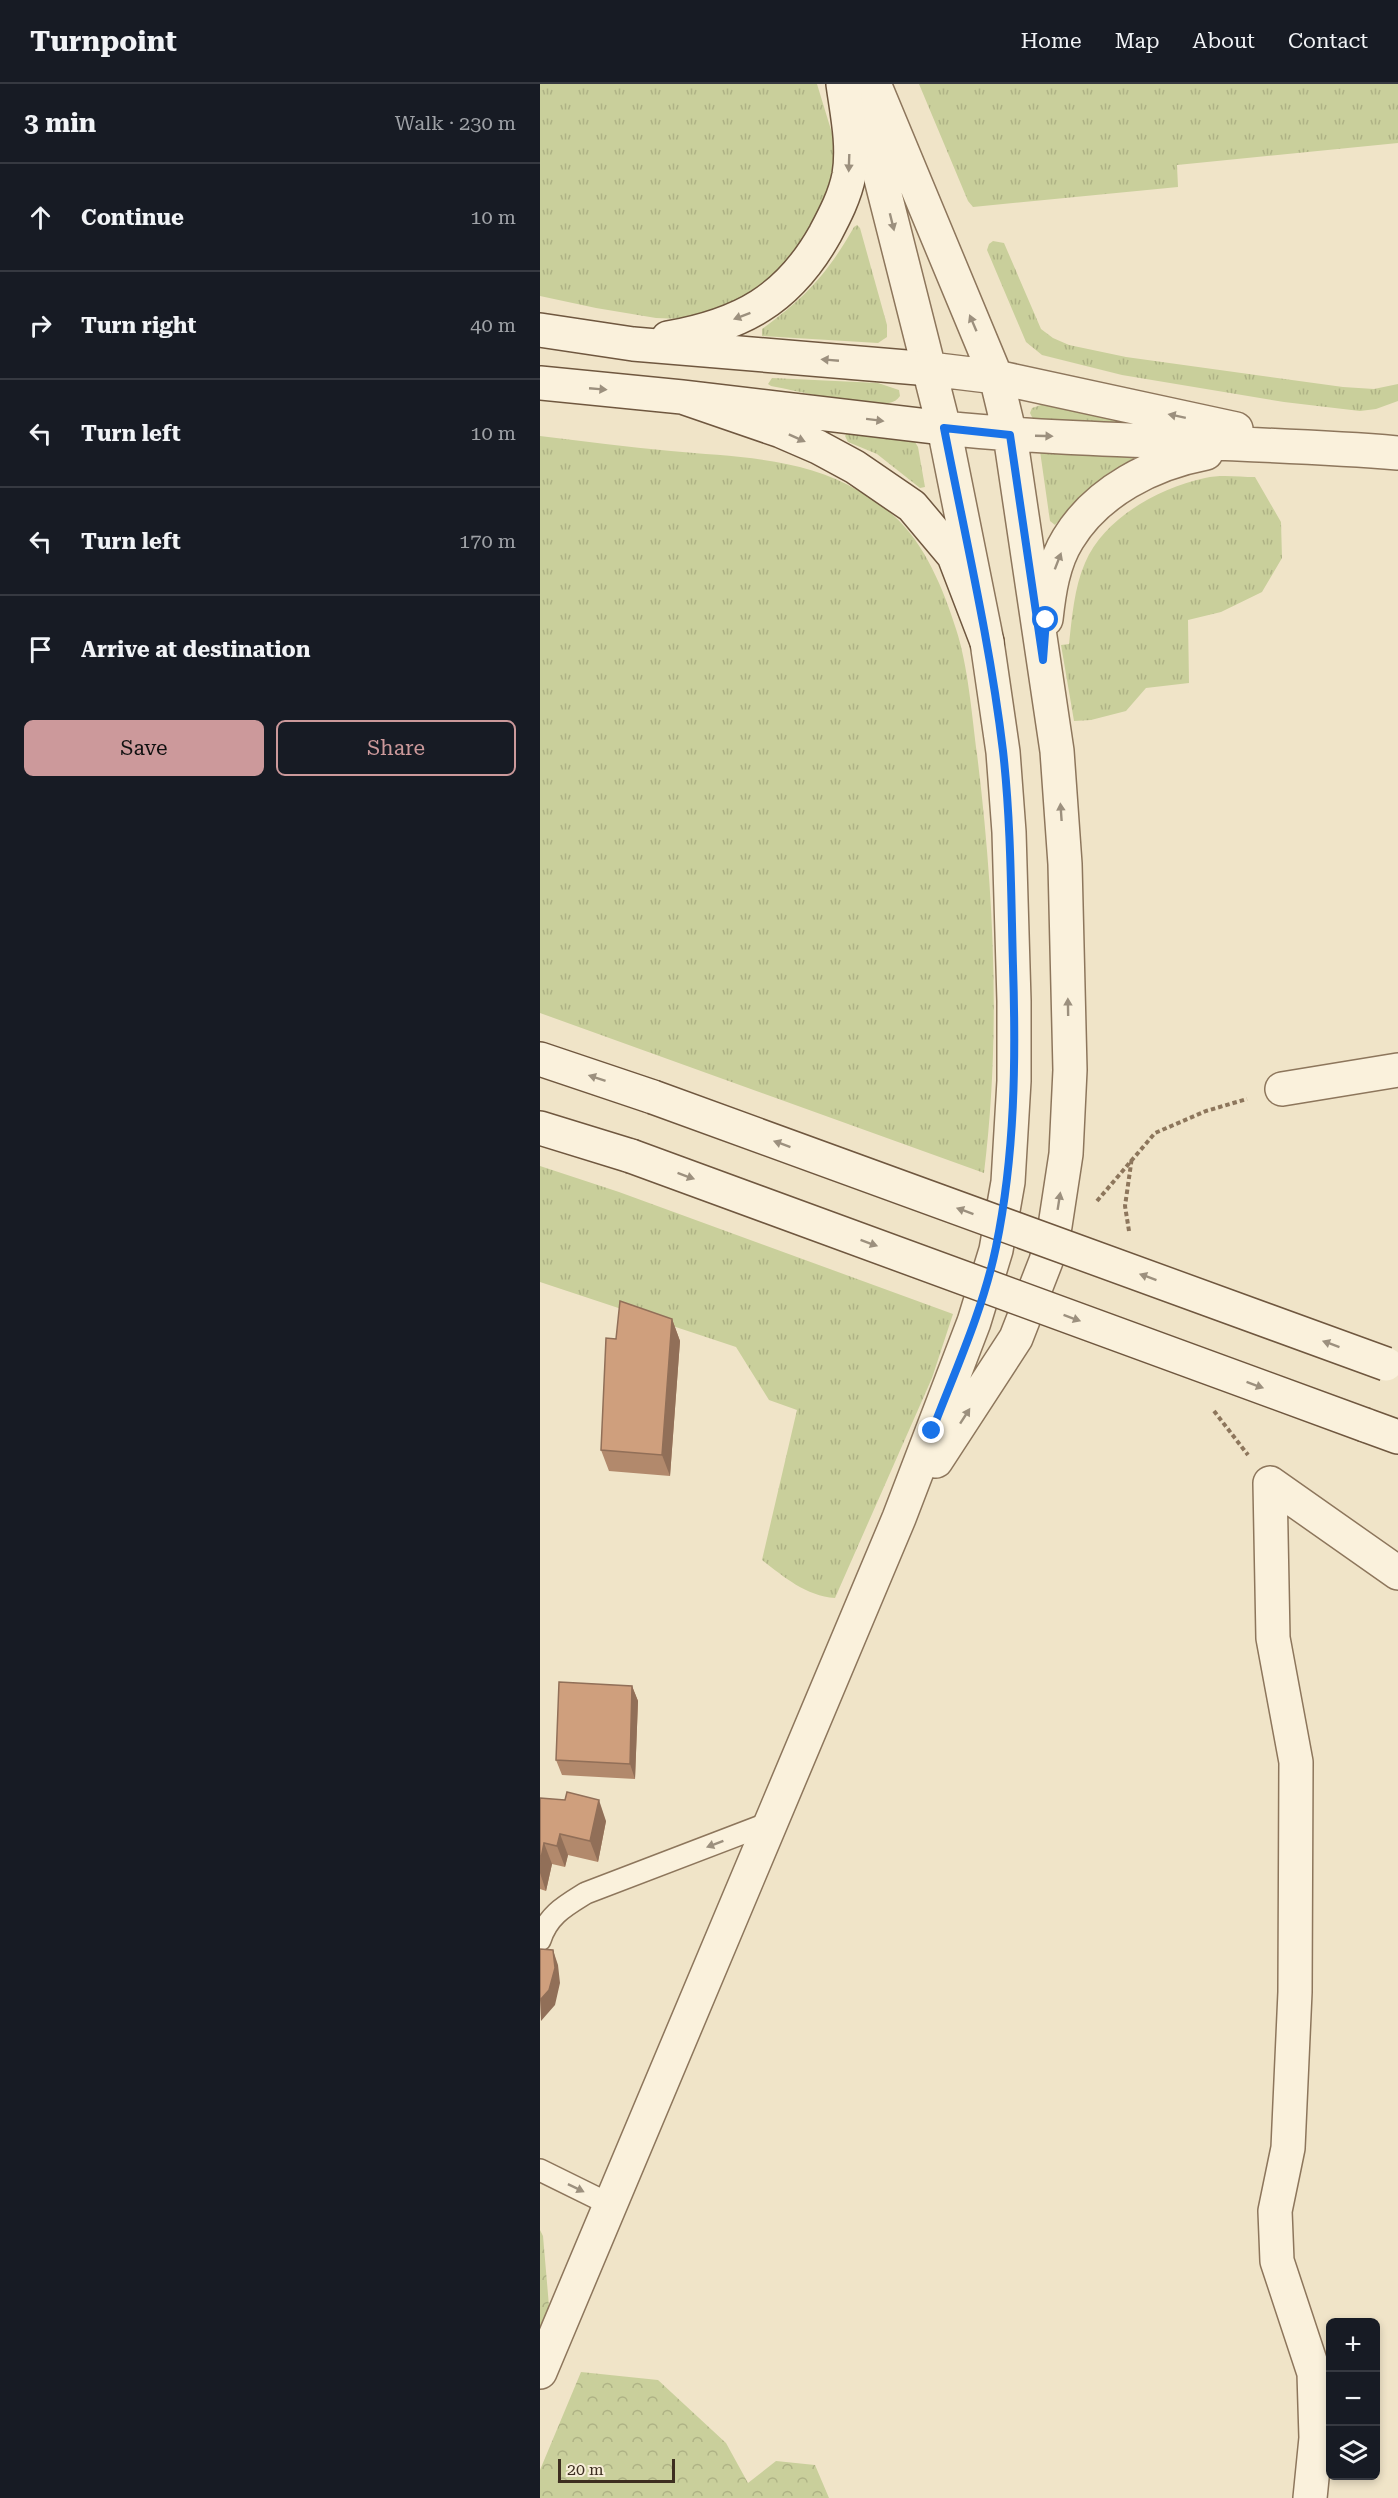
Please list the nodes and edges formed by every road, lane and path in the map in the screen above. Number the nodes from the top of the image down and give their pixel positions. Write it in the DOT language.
graph roads {
  1 [pos="843,84"];
  2 [pos="857,84"];
  3 [pos="874,84"];
  4 [pos="540,330"];
  5 [pos="633,344"];
  6 [pos="930,369"];
  7 [pos="996,377"];
  8 [pos="540,383"];
  9 [pos="682,397"];
  10 [pos="944,428"];
  11 [pos="1010,435"];
  12 [pos="1250,445"];
  13 [pos="1317,446"];
  14 [pos="1398,453"];
  15 [pos="987,642"];
  16 [pos="1043,660"];
  17 [pos="540,1059"];
  18 [pos="1398,1070"];
  19 [pos="1282,1089"];
  20 [pos="540,1128"];
  21 [pos="1054,1226"];
  22 [pos="1392,1366"];
  23 [pos="1398,1437"];
  24 [pos="899,1518"];
  25 [pos="1398,1573"];
  26 [pos="769,1823"];
  27 [pos="540,1940"];
  28 [pos="540,2170"];
  29 [pos="611,2205"];
  30 [pos="540,2372"];
  31 [pos="1310,2498"];
  1 -- 5 [label="street, one-way"];
  2 -- 6 [label="street, one-way"];
  7 -- 3 [label="street, one-way"];
  4 -- 5 [label="street"];
  6 -- 5 [label="street, one-way"];
  6 -- 7 [label="street"];
  6 -- 10 [label="street"];
  7 -- 11 [label="street"];
  13 -- 7 [label="street, one-way"];
  8 -- 9 [label="street, one-way"];
  9 -- 10 [label="street, one-way"];
  9 -- 15 [label="street, one-way"];
  10 -- 11 [label="street"];
  10 -- 15 [label="street"];
  11 -- 12 [label="street, one-way"];
  11 -- 16 [label="street"];
  12 -- 13 [label="street"];
  16 -- 12 [label="street, one-way"];
  13 -- 14 [label="street"];
  15 -- 24 [label="street"];
  21 -- 16 [label="street, one-way"];
  22 -- 17 [label="street, one-way, bridge"];
  18 -- 19 [label="street"];
  19 -- 21 [label="path"];
  20 -- 23 [label="street, one-way, bridge"];
  24 -- 21 [label="street, one-way"];
  24 -- 26 [label="street"];
  25 -- 31 [label="street"];
  26 -- 27 [label="lane, one-way"];
  26 -- 29 [label="street"];
  28 -- 29 [label="lane, one-way"];
  29 -- 30 [label="street"];
}
